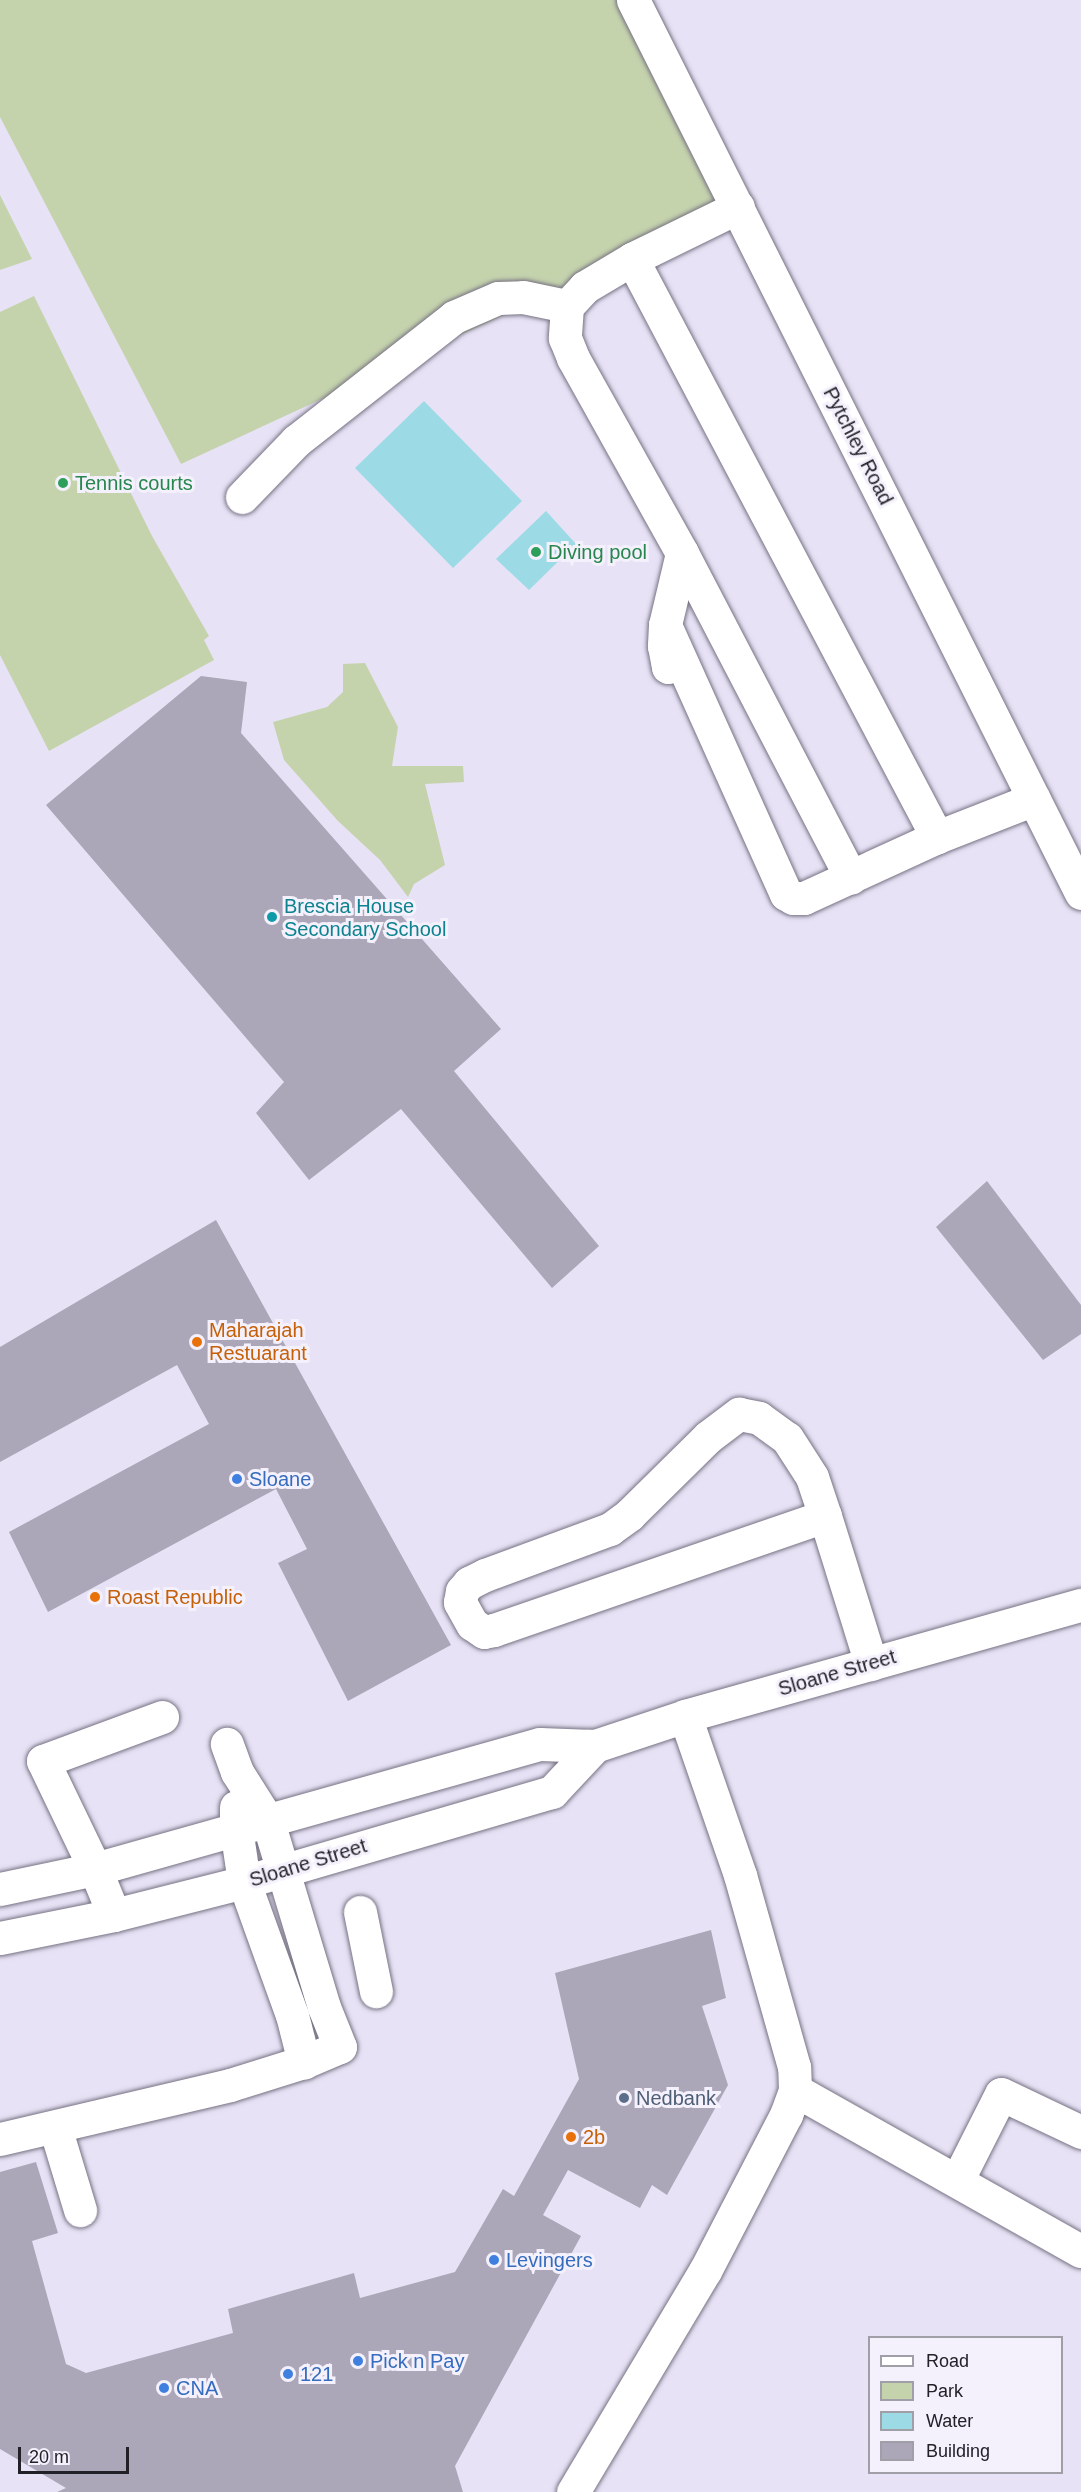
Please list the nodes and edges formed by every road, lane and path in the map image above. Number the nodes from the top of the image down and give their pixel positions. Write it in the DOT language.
graph roads {
  1 [pos="633,0"];
  2 [pos="738,207"];
  3 [pos="632,259"];
  4 [pos="567,306"];
  5 [pos="242,496"];
  6 [pos="682,553"];
  7 [pos="1034,799"];
  8 [pos="937,837"];
  9 [pos="851,878"];
  10 [pos="1081,893"];
  11 [pos="825,1516"];
  12 [pos="1081,1605"];
  13 [pos="871,1664"];
  14 [pos="685,1716"];
  15 [pos="162,1717"];
  16 [pos="595,1746"];
  17 [pos="268,1821"];
  18 [pos="236,1828"];
  19 [pos="95,1869"];
  20 [pos="283,1869"];
  21 [pos="244,1882"];
  22 [pos="0,1889"];
  23 [pos="360,1912"];
  24 [pos="114,1915"];
  25 [pos="0,1938"];
  26 [pos="376,1991"];
  27 [pos="324,2007"];
  28 [pos="292,2015"];
  29 [pos="304,2062"];
  30 [pos="795,2090"];
  31 [pos="55,2127"];
  32 [pos="1081,2132"];
  33 [pos="0,2139"];
  34 [pos="958,2179"];
  35 [pos="80,2210"];
  36 [pos="1081,2251"];
  37 [pos="573,2492"];
  1 -- 2 [label="street, Pytchley Road"];
  2 -- 3 [label="street"];
  2 -- 7 [label="street, Pytchley Road"];
  3 -- 4 [label="street"];
  3 -- 8 [label="street"];
  4 -- 5 [label="street"];
  4 -- 6 [label="street"];
  6 -- 9 [label="street"];
  6 -- 9 [label="street"];
  7 -- 8 [label="street"];
  7 -- 10 [label="street, Pytchley Road"];
  8 -- 9 [label="street"];
  11 -- 11 [label="street"];
  11 -- 13 [label="street"];
  12 -- 13 [label="street, Sloane Street"];
  13 -- 14 [label="street, Sloane Street"];
  14 -- 16 [label="street, Sloane Street"];
  14 -- 30 [label="street"];
  15 -- 19 [label="street"];
  16 -- 17 [label="street, Sloane Street"];
  16 -- 20 [label="street, Sloane Street"];
  17 -- 18 [label="street, Sloane Street"];
  17 -- 18 [label="street"];
  17 -- 20 [label="street"];
  18 -- 19 [label="street, Sloane Street"];
  18 -- 21 [label="street"];
  19 -- 22 [label="street, Sloane Street"];
  19 -- 24 [label="street"];
  20 -- 21 [label="street, Sloane Street"];
  20 -- 27 [label="street"];
  21 -- 24 [label="street, Sloane Street"];
  21 -- 28 [label="street"];
  23 -- 26 [label="street"];
  24 -- 25 [label="street, Sloane Street"];
  27 -- 28 [label="street"];
  27 -- 29 [label="street"];
  28 -- 29 [label="street"];
  29 -- 31 [label="street"];
  30 -- 34 [label="street"];
  30 -- 37 [label="street"];
  31 -- 33 [label="street"];
  31 -- 35 [label="street"];
  32 -- 34 [label="street"];
  34 -- 36 [label="street"];
}
